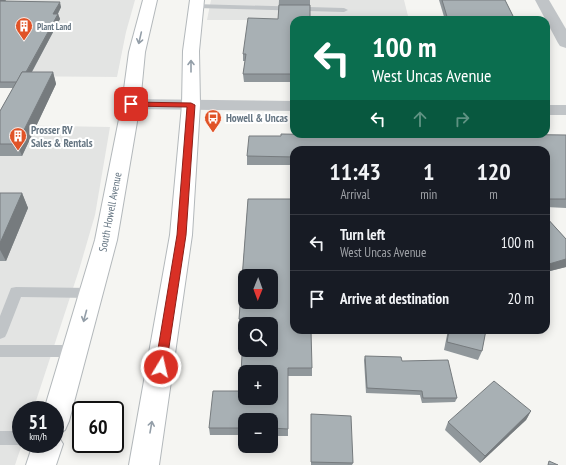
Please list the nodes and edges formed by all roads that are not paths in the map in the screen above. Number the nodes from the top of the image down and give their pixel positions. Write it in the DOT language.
graph roads {
  1 [pos="150,0"];
  2 [pos="542,0"];
  3 [pos="197,3"];
  4 [pos="344,10"];
  5 [pos="566,43"];
  6 [pos="131,104"];
  7 [pos="191,105"];
  8 [pos="290,106"];
  9 [pos="550,110"];
  10 [pos="566,110"];
  11 [pos="91,293"];
  12 [pos="0,333"];
  13 [pos="0,351"];
  14 [pos="75,351"];
  15 [pos="61,401"];
  16 [pos="0,438"];
  17 [pos="12,438"];
  18 [pos="45,453"];
  19 [pos="41,465"];
  20 [pos="144,465"];
  1 -- 6 [label="main road, South Howell Avenue, one-way"];
  2 -- 5 [label="street"];
  3 -- 4 [label="lane"];
  7 -- 3 [label="main road, one-way"];
  6 -- 7 [label="street"];
  6 -- 11 [label="main road, South Howell Avenue"];
  7 -- 8 [label="street"];
  20 -- 7 [label="main road, one-way"];
  9 -- 10 [label="street"];
  11 -- 12 [label="lane"];
  11 -- 14 [label="main road, South Howell Avenue, one-way"];
  13 -- 14 [label="lane"];
  14 -- 15 [label="main road, South Howell Avenue"];
  16 -- 17 [label="lane"];
  18 -- 19 [label="main road"];
}
